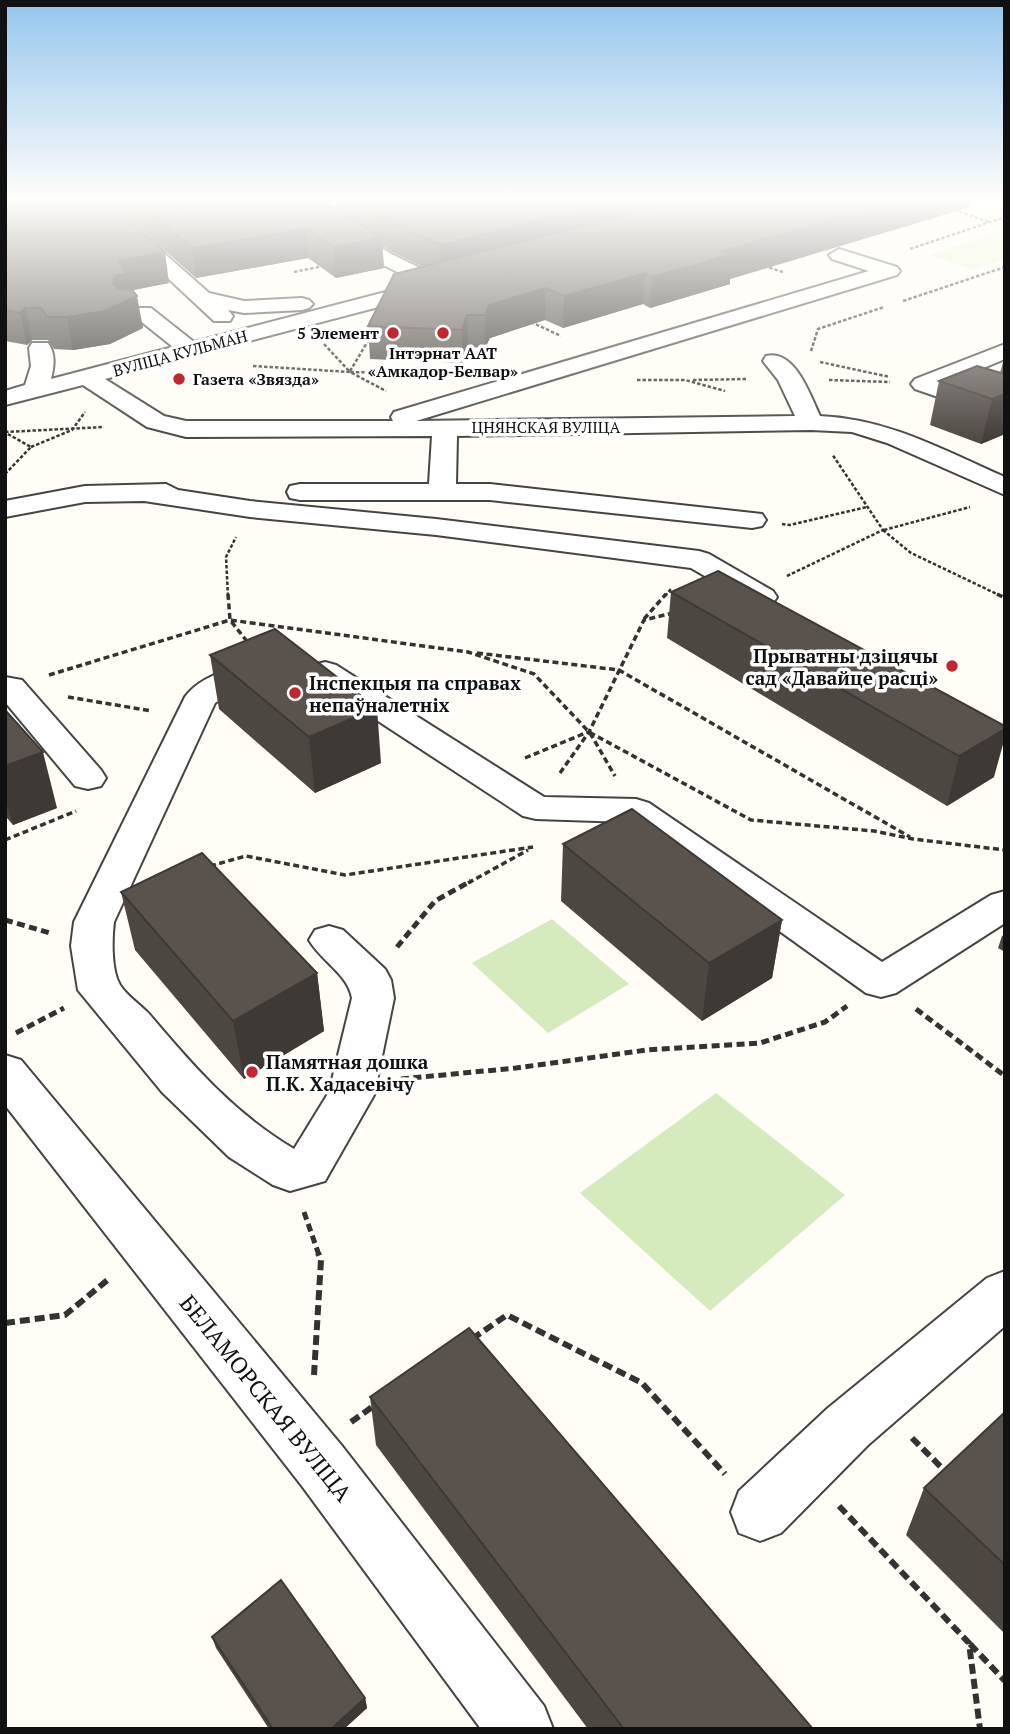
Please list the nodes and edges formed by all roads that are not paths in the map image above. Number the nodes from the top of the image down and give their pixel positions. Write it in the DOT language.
graph roads {
  1 [pos="184,282"];
  2 [pos="437,282"];
  3 [pos="853,282"];
  4 [pos="442,284"];
  5 [pos="202,298"];
  6 [pos="132,313"];
  7 [pos="245,336"];
  8 [pos="40,348"];
  9 [pos="190,351"];
  10 [pos="1005,351"];
  11 [pos="774,360"];
  12 [pos="88,378"];
  13 [pos="35,391"];
  14 [pos="5,398"];
  15 [pos="1005,414"];
  16 [pos="811,423"];
  17 [pos="375,428"];
  18 [pos="445,428"];
  19 [pos="1005,487"];
  20 [pos="141,492"];
  21 [pos="442,492"];
  22 [pos="5,509"];
  23 [pos="752,520"];
  24 [pos="789,612"];
  25 [pos="5,687"];
  26 [pos="88,778"];
  27 [pos="1005,904"];
  28 [pos="329,940"];
  29 [pos="9,1054"];
  30 [pos="1005,1294"];
  31 [pos="760,1512"];
  32 [pos="521,1729"];
  1 -- 5 [label="street"];
  2 -- 4 [label="street"];
  3 -- 17 [label="street"];
  4 -- 5 [label="street"];
  4 -- 7 [label="street, ВУЛІЦА КУЛЬМАН"];
  5 -- 7 [label="street"];
  6 -- 9 [label="street"];
  7 -- 9 [label="street, ВУЛІЦА КУЛЬМАН"];
  8 -- 13 [label="street"];
  9 -- 12 [label="street, ВУЛІЦА КУЛЬМАН"];
  10 -- 15 [label="street"];
  11 -- 16 [label="street"];
  12 -- 13 [label="street, ВУЛІЦА КУЛЬМАН"];
  12 -- 17 [label="street, ЦНЯНСКАЯ ВУЛІЦА"];
  13 -- 14 [label="street, ВУЛІЦА КУЛЬМАН"];
  16 -- 18 [label="street, ЦНЯНСКАЯ ВУЛІЦА"];
  16 -- 19 [label="street, ЦНЯНСКАЯ ВУЛІЦА"];
  17 -- 18 [label="street, ЦНЯНСКАЯ ВУЛІЦА"];
  18 -- 21 [label="street"];
  20 -- 21 [label="street"];
  20 -- 22 [label="street"];
  20 -- 24 [label="street"];
  21 -- 23 [label="street"];
  25 -- 26 [label="street"];
  27 -- 28 [label="street"];
  29 -- 32 [label="street, БЕЛАМОРСКАЯ ВУЛІЦА"];
  30 -- 31 [label="street"];
}
